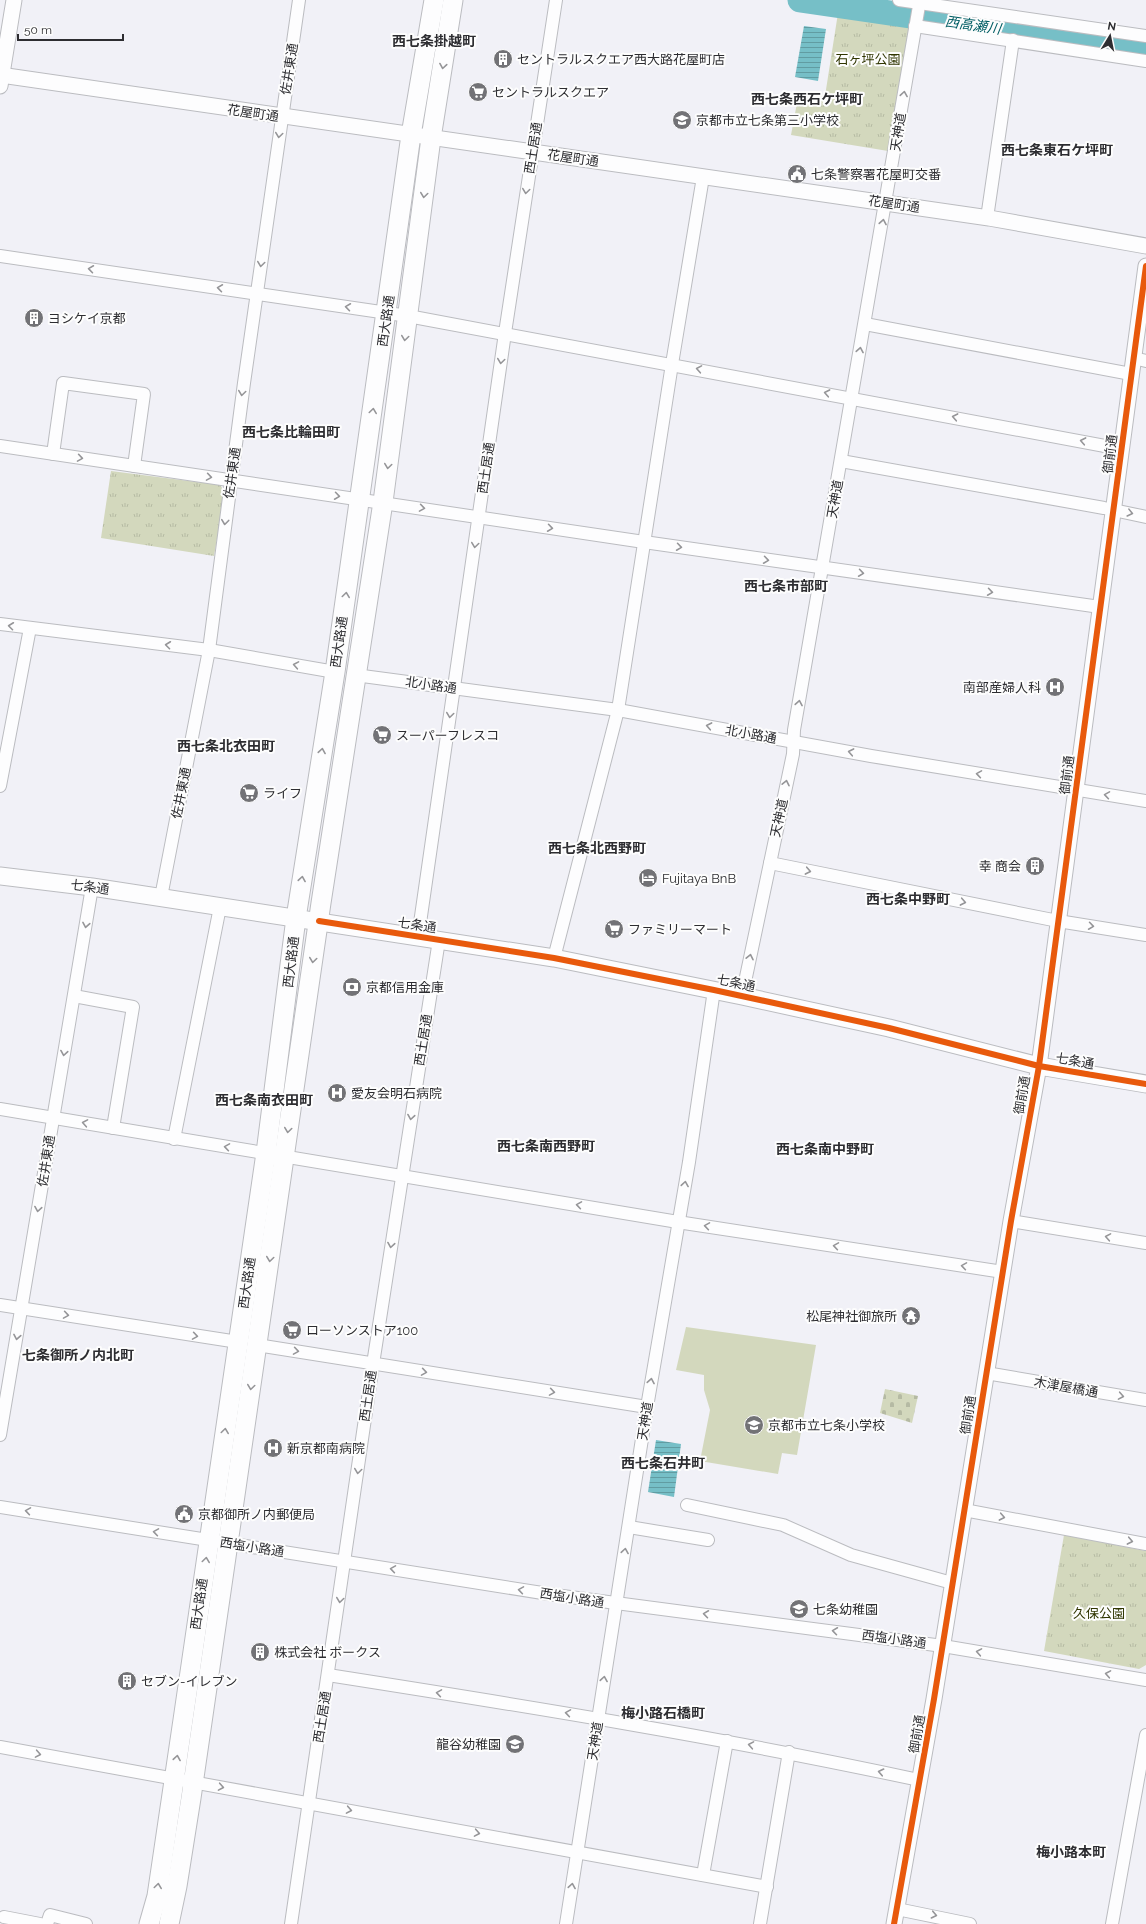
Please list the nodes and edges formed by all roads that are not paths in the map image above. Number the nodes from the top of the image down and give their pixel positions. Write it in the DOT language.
graph roads {
  1 [pos="14,0"];
  2 [pos="299,0"];
  3 [pos="434,0"];
  4 [pos="453,0"];
  5 [pos="556,0"];
  6 [pos="899,0"];
  7 [pos="920,3"];
  8 [pos="915,24"];
  9 [pos="1146,36"];
  10 [pos="1013,40"];
  11 [pos="1146,61"];
  12 [pos="1,79"];
  13 [pos="282,117"];
  14 [pos="411,135"];
  15 [pos="431,138"];
  16 [pos="532,152"];
  17 [pos="703,177"];
  18 [pos="886,203"];
  19 [pos="987,218"];
  20 [pos="1146,246"];
  21 [pos="0,256"];
  22 [pos="1146,266"];
  23 [pos="256,294"];
  24 [pos="387,313"];
  25 [pos="408,316"];
  26 [pos="865,324"];
  27 [pos="505,333"];
  28 [pos="1140,360"];
  29 [pos="672,364"];
  30 [pos="1132,374"];
  31 [pos="852,398"];
  32 [pos="0,446"];
  33 [pos="1121,449"];
  34 [pos="53,454"];
  35 [pos="841,461"];
  36 [pos="134,466"];
  37 [pos="231,481"];
  38 [pos="359,500"];
  39 [pos="383,502"];
  40 [pos="1114,510"];
  41 [pos="479,517"];
  42 [pos="1146,517"];
  43 [pos="644,542"];
  44 [pos="823,568"];
  45 [pos="1100,607"];
  46 [pos="0,624"];
  47 [pos="30,628"];
  48 [pos="209,650"];
  49 [pos="335,672"];
  50 [pos="355,675"];
  51 [pos="454,688"];
  52 [pos="618,710"];
  53 [pos="794,742"];
  54 [pos="0,786"];
  55 [pos="1076,790"];
  56 [pos="1146,801"];
  57 [pos="770,863"];
  58 [pos="0,876"];
  59 [pos="92,887"];
  60 [pos="162,897"];
  61 [pos="220,907"];
  62 [pos="296,918"];
  63 [pos="319,921"];
  64 [pos="1058,921"];
  65 [pos="1146,935"];
  66 [pos="418,937"];
  67 [pos="439,940"];
  68 [pos="554,958"];
  69 [pos="714,990"];
  70 [pos="74,996"];
  71 [pos="742,996"];
  72 [pos="1039,1066"];
  73 [pos="1146,1084"];
  74 [pos="0,1108"];
  75 [pos="53,1117"];
  76 [pos="113,1128"];
  77 [pos="174,1139"];
  78 [pos="266,1153"];
  79 [pos="284,1156"];
  80 [pos="402,1176"];
  81 [pos="1011,1221"];
  82 [pos="679,1222"];
  83 [pos="1146,1243"];
  84 [pos="1003,1272"];
  85 [pos="0,1305"];
  86 [pos="22,1308"];
  87 [pos="238,1342"];
  88 [pos="257,1345"];
  89 [pos="373,1364"];
  90 [pos="986,1373"];
  91 [pos="1146,1400"];
  92 [pos="647,1407"];
  93 [pos="0,1435"];
  94 [pos="687,1505"];
  95 [pos="0,1507"];
  96 [pos="964,1510"];
  97 [pos="628,1527"];
  98 [pos="208,1540"];
  99 [pos="708,1540"];
  100 [pos="228,1543"];
  101 [pos="1146,1544"];
  102 [pos="345,1562"];
  103 [pos="952,1583"];
  104 [pos="617,1604"];
  105 [pos="943,1646"];
  106 [pos="328,1675"];
  107 [pos="1146,1680"];
  108 [pos="598,1718"];
  109 [pos="1146,1736"];
  110 [pos="727,1741"];
  111 [pos="0,1747"];
  112 [pos="789,1752"];
  113 [pos="174,1779"];
  114 [pos="920,1780"];
  115 [pos="193,1782"];
  116 [pos="308,1803"];
  117 [pos="578,1852"];
  118 [pos="703,1875"];
  119 [pos="767,1887"];
  120 [pos="897,1909"];
  121 [pos="4,1917"];
  122 [pos="40,1924"];
  123 [pos="47,1924"];
  124 [pos="86,1924"];
  125 [pos="149,1924"];
  126 [pos="169,1924"];
  127 [pos="292,1924"];
  128 [pos="566,1924"];
  129 [pos="760,1924"];
  130 [pos="894,1924"];
  131 [pos="970,1924"];
  132 [pos="1112,1924"];
  1 -- 12 [label="street"];
  2 -- 13 [label="street, 佐井東通"];
  3 -- 14 [label="main road, 西大路通"];
  4 -- 15 [label="main road, 西大路通, one-way"];
  5 -- 16 [label="street, 西土居通"];
  6 -- 7 [label="street"];
  7 -- 8 [label="street, 天神道"];
  7 -- 9 [label="street"];
  8 -- 10 [label="street"];
  18 -- 8 [label="street, 天神道, one-way"];
  10 -- 11 [label="street"];
  10 -- 19 [label="street"];
  12 -- 13 [label="street, 花屋町通"];
  13 -- 14 [label="street, 花屋町通"];
  13 -- 23 [label="street, 佐井東通, one-way"];
  14 -- 15 [label="street, 花屋町通"];
  14 -- 24 [label="main road, 西大路通"];
  15 -- 16 [label="street, 花屋町通"];
  15 -- 25 [label="main road, 西大路通, one-way"];
  16 -- 17 [label="street, 花屋町通"];
  16 -- 27 [label="street, 西土居通, one-way"];
  17 -- 18 [label="street, 花屋町通"];
  17 -- 29 [label="street"];
  18 -- 19 [label="street, 花屋町通"];
  26 -- 18 [label="street, 天神道, one-way"];
  19 -- 20 [label="street, 花屋町通"];
  23 -- 21 [label="street, one-way"];
  22 -- 28 [label="street, 御前通"];
  24 -- 23 [label="street, one-way"];
  23 -- 37 [label="street, 佐井東通, one-way"];
  24 -- 25 [label="street"];
  38 -- 24 [label="main road, 西大路通, one-way"];
  25 -- 27 [label="street"];
  25 -- 39 [label="main road, 西大路通, one-way"];
  26 -- 30 [label="street"];
  31 -- 26 [label="street, 天神道, one-way"];
  27 -- 29 [label="street"];
  27 -- 41 [label="street, 西土居通, one-way"];
  28 -- 30 [label="street, 御前通"];
  31 -- 29 [label="street, one-way"];
  29 -- 43 [label="street"];
  30 -- 33 [label="street, 御前通"];
  33 -- 31 [label="street, one-way"];
  31 -- 35 [label="street, 天神道"];
  32 -- 34 [label="street"];
  33 -- 40 [label="street, 御前通"];
  34 -- 36 [label="street, one-way"];
  34 -- 36 [label="street"];
  35 -- 40 [label="street"];
  35 -- 44 [label="street, 天神道"];
  36 -- 37 [label="street, one-way"];
  37 -- 38 [label="street, one-way"];
  37 -- 48 [label="street, 佐井東通, one-way"];
  38 -- 39 [label="street"];
  49 -- 38 [label="main road, 西大路通, one-way"];
  39 -- 41 [label="street, one-way"];
  39 -- 50 [label="main road, 西大路通"];
  40 -- 42 [label="street, one-way"];
  40 -- 45 [label="street, 御前通"];
  41 -- 43 [label="street, one-way"];
  41 -- 51 [label="street, 西土居通, one-way"];
  43 -- 44 [label="street, one-way"];
  43 -- 52 [label="street"];
  44 -- 45 [label="street, one-way"];
  53 -- 44 [label="street, 天神道, one-way"];
  45 -- 55 [label="street, 御前通"];
  47 -- 46 [label="street, one-way"];
  48 -- 47 [label="street, one-way"];
  47 -- 54 [label="street"];
  49 -- 48 [label="street, one-way"];
  48 -- 60 [label="street, 佐井東通"];
  62 -- 49 [label="main road, 西大路通, one-way"];
  50 -- 51 [label="street, 北小路通"];
  50 -- 63 [label="main road, 西大路通"];
  51 -- 52 [label="street, 北小路通"];
  51 -- 66 [label="street, 西土居通, one-way"];
  53 -- 52 [label="street, 北小路通, one-way"];
  52 -- 68 [label="street"];
  55 -- 53 [label="street, 北小路通, one-way"];
  57 -- 53 [label="street, 天神道, one-way"];
  56 -- 55 [label="street, 北小路通, one-way"];
  55 -- 64 [label="street, 御前通"];
  57 -- 64 [label="street, one-way"];
  71 -- 57 [label="street, 天神道, one-way"];
  58 -- 59 [label="main road, 七条通"];
  59 -- 60 [label="main road, 七条通"];
  59 -- 70 [label="street, 佐井東通, one-way"];
  60 -- 61 [label="main road, 七条通"];
  61 -- 62 [label="main road, 七条通"];
  61 -- 77 [label="street"];
  62 -- 63 [label="main road, 七条通"];
  62 -- 78 [label="main road, 西大路通"];
  63 -- 66 [label="main road, 七条通"];
  63 -- 79 [label="main road, 西大路通, one-way"];
  64 -- 65 [label="street, one-way"];
  64 -- 72 [label="street, 御前通"];
  66 -- 67 [label="main road, 七条通"];
  67 -- 68 [label="main road, 七条通"];
  67 -- 80 [label="street, 西土居通, one-way"];
  68 -- 69 [label="main road, 七条通"];
  69 -- 71 [label="main road, 七条通"];
  82 -- 69 [label="street, 天神道, one-way"];
  70 -- 75 [label="street, 佐井東通, one-way"];
  70 -- 76 [label="street"];
  71 -- 72 [label="main road, 七条通"];
  72 -- 73 [label="main road, 七条通"];
  72 -- 81 [label="street, 御前通"];
  74 -- 75 [label="street"];
  76 -- 75 [label="street, one-way"];
  75 -- 86 [label="street, 佐井東通, one-way"];
  76 -- 77 [label="street"];
  78 -- 77 [label="street, one-way"];
  78 -- 79 [label="street"];
  78 -- 87 [label="main road, 西大路通"];
  79 -- 80 [label="street"];
  79 -- 88 [label="main road, 西大路通, one-way"];
  82 -- 80 [label="street, one-way"];
  80 -- 89 [label="street, 西土居通, one-way"];
  83 -- 81 [label="street, one-way"];
  81 -- 84 [label="street, 御前通"];
  84 -- 82 [label="street, one-way"];
  92 -- 82 [label="street, 天神道, one-way"];
  84 -- 90 [label="street, 御前通"];
  85 -- 86 [label="street"];
  86 -- 87 [label="street, one-way"];
  86 -- 93 [label="street, 佐井東通, one-way"];
  98 -- 87 [label="main road, 西大路通, one-way"];
  88 -- 89 [label="street, one-way"];
  88 -- 100 [label="main road, 西大路通, one-way"];
  89 -- 92 [label="street, one-way"];
  89 -- 102 [label="street, 西土居通, one-way"];
  90 -- 91 [label="street, 木津屋橋通, one-way"];
  90 -- 96 [label="street, 御前通"];
  92 -- 97 [label="street, 天神道"];
  94 -- 103 [label="street"];
  98 -- 95 [label="street, 西塩小路通, one-way"];
  96 -- 101 [label="street, one-way"];
  96 -- 103 [label="street, 御前通"];
  97 -- 99 [label="street"];
  104 -- 97 [label="street, 天神道, one-way"];
  98 -- 100 [label="street, 西塩小路通"];
  113 -- 98 [label="main road, 西大路通, one-way"];
  100 -- 102 [label="street, 西塩小路通"];
  100 -- 115 [label="main road, 西大路通"];
  104 -- 102 [label="street, 西塩小路通, one-way"];
  102 -- 106 [label="street, 西土居通, one-way"];
  103 -- 105 [label="street, 御前通"];
  105 -- 104 [label="street, 西塩小路通, one-way"];
  108 -- 104 [label="street, 天神道, one-way"];
  107 -- 105 [label="street, 西塩小路通, one-way"];
  105 -- 114 [label="street, 御前通"];
  108 -- 106 [label="street, one-way"];
  106 -- 116 [label="street, 西土居通"];
  108 -- 110 [label="street"];
  108 -- 117 [label="street, 天神道"];
  109 -- 132 [label="street"];
  112 -- 110 [label="street, one-way"];
  110 -- 118 [label="street"];
  111 -- 113 [label="street, one-way"];
  114 -- 112 [label="street, one-way"];
  112 -- 119 [label="street"];
  113 -- 115 [label="street"];
  125 -- 113 [label="main road, 西大路通, one-way"];
  114 -- 120 [label="street, 御前通"];
  115 -- 116 [label="street, one-way"];
  115 -- 126 [label="main road, 西大路通"];
  116 -- 117 [label="street, one-way"];
  116 -- 127 [label="street, 西土居通"];
  117 -- 118 [label="street"];
  128 -- 117 [label="street, 天神道, one-way"];
  118 -- 119 [label="street"];
  119 -- 129 [label="street"];
  120 -- 130 [label="street, 御前通"];
  120 -- 131 [label="street, one-way"];
  121 -- 122 [label="street"];
  123 -- 124 [label="street"];
}
